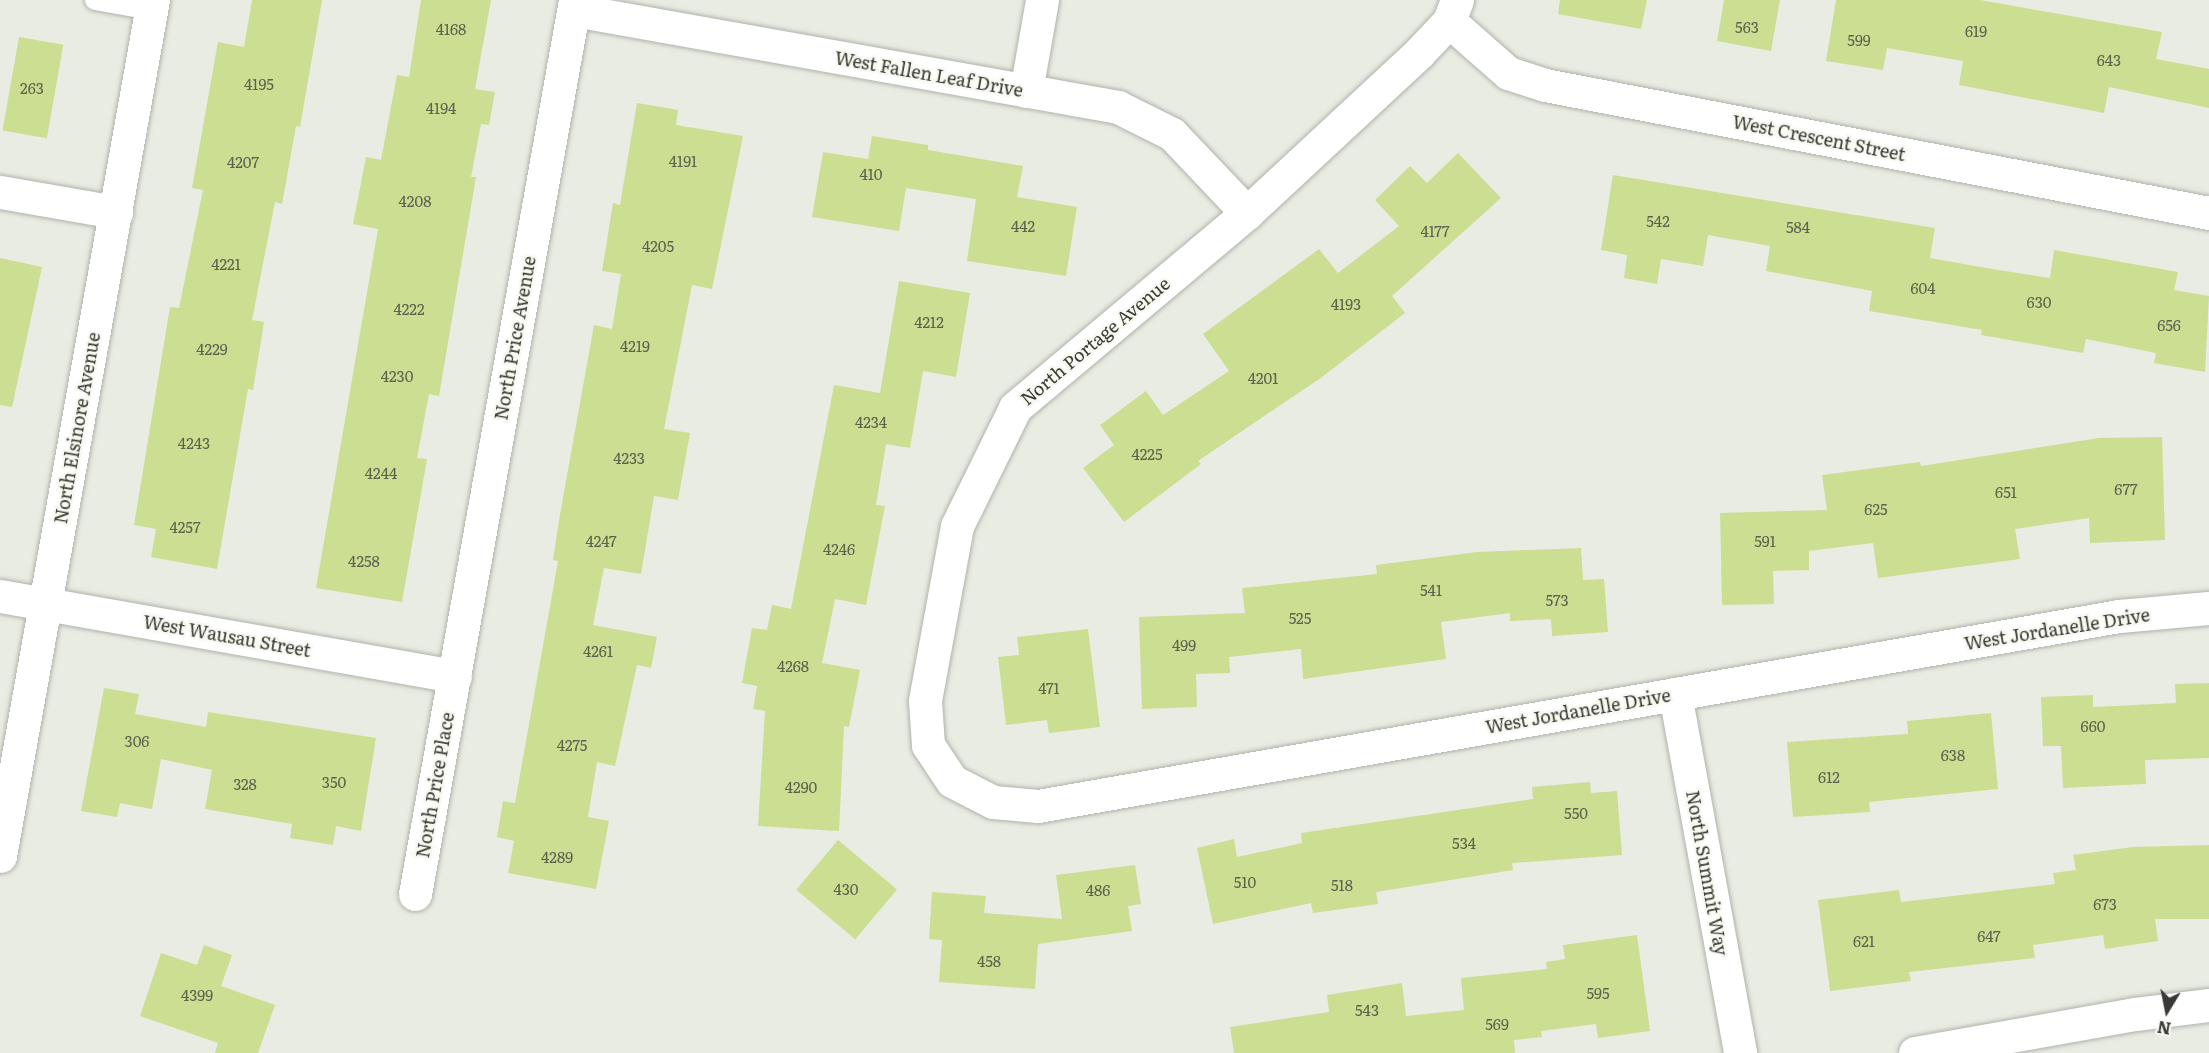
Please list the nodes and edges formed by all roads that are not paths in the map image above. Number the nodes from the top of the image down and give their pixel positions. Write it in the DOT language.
graph roads {
  1 [pos="95,0"];
  2 [pos="1042,0"];
  3 [pos="152,5"];
  4 [pos="574,5"];
  5 [pos="1453,11"];
  6 [pos="1026,91"];
  7 [pos="0,192"];
  8 [pos="116,212"];
  9 [pos="1247,213"];
  10 [pos="2209,213"];
  11 [pos="0,596"];
  12 [pos="45,604"];
  13 [pos="2209,608"];
  14 [pos="455,676"];
  15 [pos="1675,694"];
  16 [pos="952,781"];
  17 [pos="0,856"];
  18 [pos="415,894"];
  19 [pos="2209,1005"];
  20 [pos="1740,1053"];
  21 [pos="1915,1053"];
  1 -- 3 [label="lane"];
  2 -- 6 [label="street"];
  3 -- 8 [label="street, North Elsinore Avenue"];
  4 -- 6 [label="street, West Fallen Leaf Drive"];
  4 -- 14 [label="street, North Price Avenue"];
  5 -- 9 [label="street, North Portage Avenue"];
  5 -- 10 [label="street, West Crescent Street"];
  6 -- 9 [label="street, West Fallen Leaf Drive"];
  7 -- 8 [label="street"];
  8 -- 12 [label="street, North Elsinore Avenue"];
  9 -- 16 [label="street, North Portage Avenue"];
  11 -- 12 [label="street, West Wausau Street"];
  12 -- 14 [label="street, West Wausau Street"];
  12 -- 17 [label="street, North Elsinore Avenue"];
  13 -- 15 [label="street, West Jordanelle Drive"];
  14 -- 18 [label="street, North Price Place"];
  15 -- 16 [label="street, West Jordanelle Drive"];
  15 -- 20 [label="street, North Summit Way"];
  19 -- 21 [label="street"];
}
